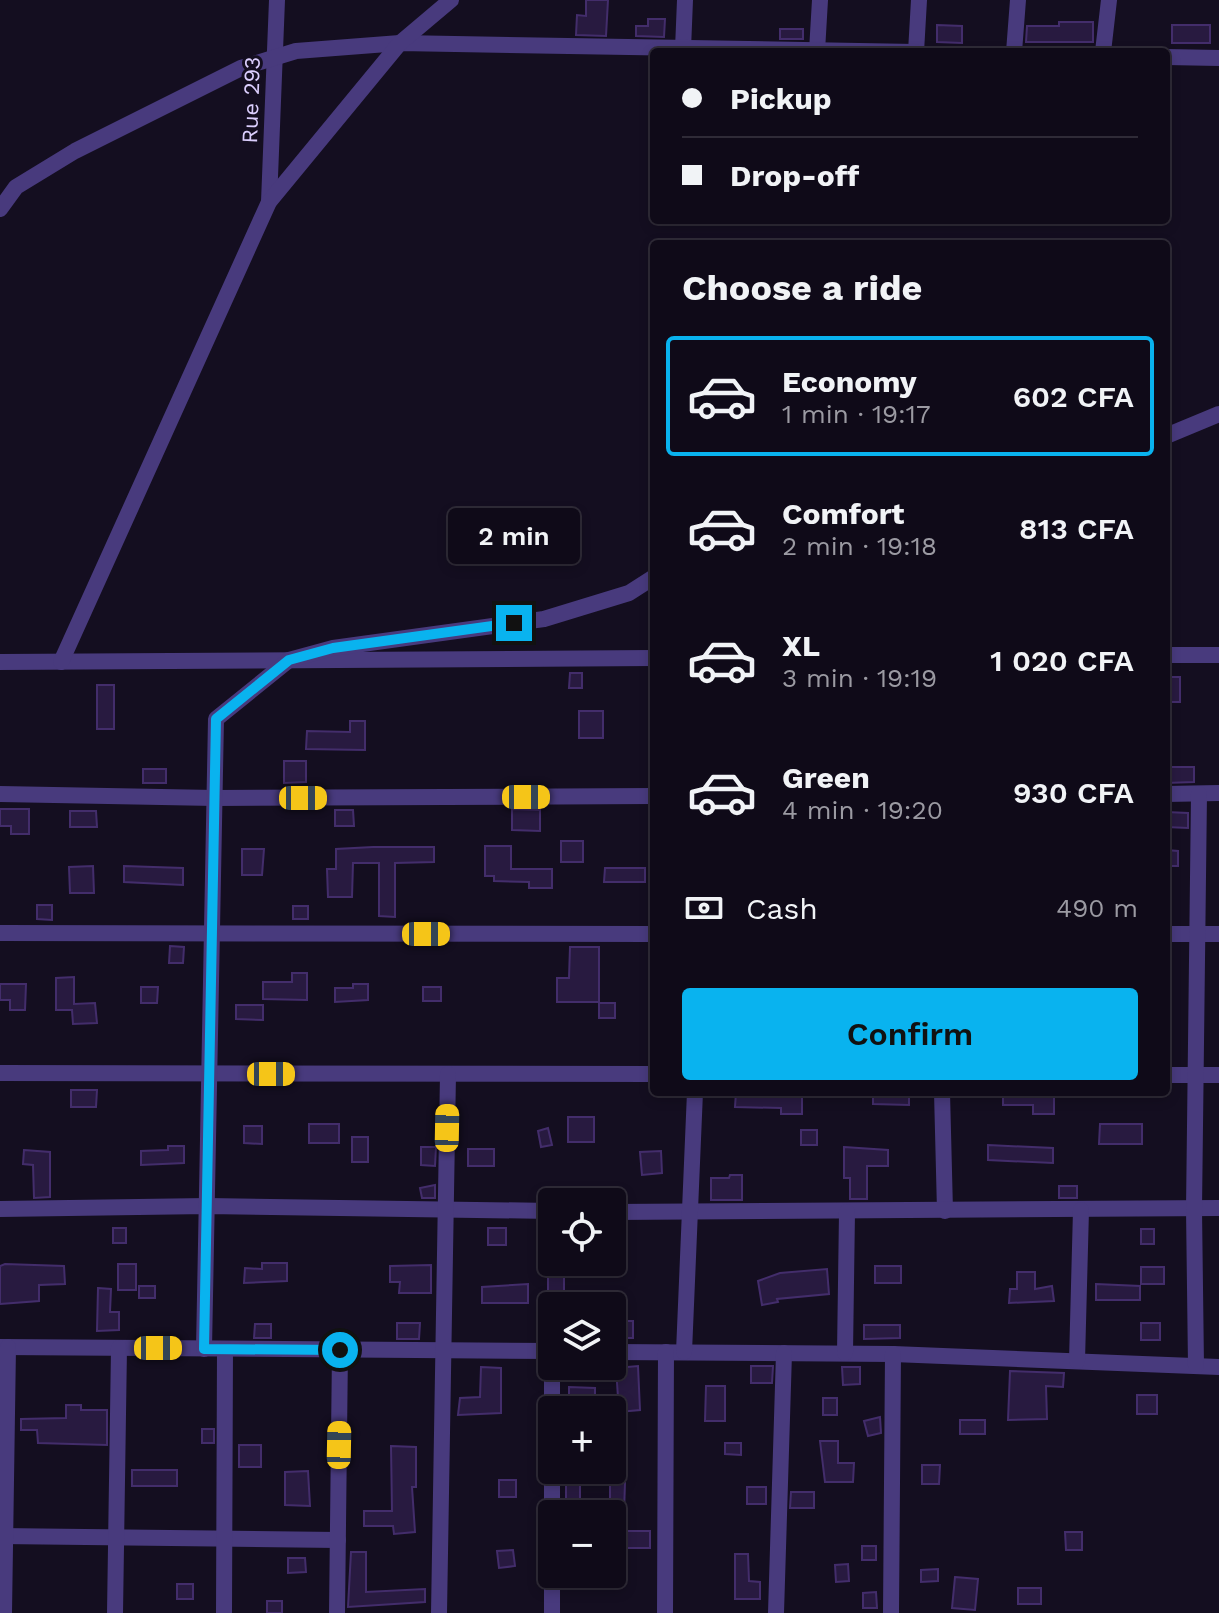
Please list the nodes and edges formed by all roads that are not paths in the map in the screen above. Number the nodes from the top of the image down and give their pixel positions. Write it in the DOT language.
graph roads {
  1 [pos="277,0"];
  2 [pos="451,0"];
  3 [pos="685,0"];
  4 [pos="820,0"];
  5 [pos="919,0"];
  6 [pos="1018,0"];
  7 [pos="1109,0"];
  8 [pos="400,43"];
  9 [pos="650,48"];
  10 [pos="683,48"];
  11 [pos="817,48"];
  12 [pos="916,48"];
  13 [pos="1014,48"];
  14 [pos="1103,48"];
  15 [pos="1170,57"];
  16 [pos="275,58"];
  17 [pos="1219,58"];
  18 [pos="269,202"];
  19 [pos="0,209"];
  20 [pos="1219,414"];
  21 [pos="1170,434"];
  22 [pos="650,580"];
  23 [pos="1170,655"];
  24 [pos="1219,655"];
  25 [pos="650,658"];
  26 [pos="289,660"];
  27 [pos="0,662"];
  28 [pos="61,662"];
  29 [pos="1219,793"];
  30 [pos="0,794"];
  31 [pos="1170,794"];
  32 [pos="1199,794"];
  33 [pos="650,796"];
  34 [pos="215,798"];
  35 [pos="0,933"];
  36 [pos="212,934"];
  37 [pos="650,934"];
  38 [pos="1170,934"];
  39 [pos="1197,934"];
  40 [pos="1219,934"];
  41 [pos="0,1073"];
  42 [pos="209,1074"];
  43 [pos="448,1074"];
  44 [pos="650,1074"];
  45 [pos="1170,1075"];
  46 [pos="1195,1075"];
  47 [pos="1219,1075"];
  48 [pos="695,1096"];
  49 [pos="942,1096"];
  50 [pos="207,1206"];
  51 [pos="1219,1208"];
  52 [pos="0,1209"];
  53 [pos="1194,1209"];
  54 [pos="446,1210"];
  55 [pos="1081,1210"];
  56 [pos="538,1211"];
  57 [pos="945,1211"];
  58 [pos="626,1212"];
  59 [pos="847,1212"];
  60 [pos="691,1213"];
  61 [pos="4,1347"];
  62 [pos="119,1348"];
  63 [pos="204,1349"];
  64 [pos="225,1349"];
  65 [pos="340,1350"];
  66 [pos="443,1351"];
  67 [pos="538,1351"];
  68 [pos="626,1352"];
  69 [pos="666,1352"];
  70 [pos="684,1352"];
  71 [pos="784,1353"];
  72 [pos="845,1353"];
  73 [pos="893,1354"];
  74 [pos="1077,1361"];
  75 [pos="1196,1366"];
  76 [pos="1219,1367"];
  77 [pos="3,1536"];
  78 [pos="116,1538"];
  79 [pos="225,1539"];
  80 [pos="338,1540"];
  81 [pos="552,1588"];
  82 [pos="4,1613"];
  83 [pos="115,1613"];
  84 [pos="224,1613"];
  85 [pos="337,1613"];
  86 [pos="439,1613"];
  87 [pos="552,1613"];
  88 [pos="665,1613"];
  89 [pos="776,1613"];
  90 [pos="891,1613"];
  1 -- 16 [label="street, Rue 293"];
  2 -- 8 [label="street"];
  3 -- 10 [label="street"];
  4 -- 11 [label="street"];
  5 -- 12 [label="street"];
  6 -- 13 [label="street"];
  7 -- 14 [label="street"];
  8 -- 9 [label="street"];
  8 -- 16 [label="street"];
  8 -- 18 [label="street"];
  15 -- 17 [label="street"];
  16 -- 18 [label="street, Rue 293"];
  16 -- 19 [label="street"];
  18 -- 28 [label="street"];
  20 -- 21 [label="street"];
  22 -- 26 [label="street"];
  23 -- 24 [label="street"];
  25 -- 26 [label="street"];
  26 -- 28 [label="street"];
  26 -- 34 [label="street"];
  27 -- 28 [label="street"];
  29 -- 32 [label="street"];
  30 -- 34 [label="street"];
  31 -- 32 [label="street"];
  32 -- 39 [label="street"];
  33 -- 34 [label="street"];
  34 -- 36 [label="street"];
  35 -- 36 [label="street"];
  36 -- 37 [label="street"];
  36 -- 42 [label="street"];
  38 -- 39 [label="street"];
  39 -- 40 [label="street"];
  39 -- 46 [label="street"];
  41 -- 42 [label="street"];
  42 -- 43 [label="street"];
  42 -- 50 [label="street"];
  43 -- 44 [label="street"];
  43 -- 54 [label="street"];
  45 -- 46 [label="street"];
  46 -- 47 [label="street"];
  46 -- 53 [label="street"];
  48 -- 60 [label="street"];
  49 -- 57 [label="street"];
  50 -- 52 [label="street"];
  50 -- 54 [label="street"];
  50 -- 63 [label="street"];
  51 -- 53 [label="street"];
  53 -- 55 [label="street"];
  53 -- 75 [label="street"];
  54 -- 56 [label="street"];
  54 -- 66 [label="street"];
  55 -- 57 [label="street"];
  55 -- 74 [label="street"];
  57 -- 59 [label="street"];
  58 -- 60 [label="street"];
  59 -- 60 [label="street"];
  59 -- 72 [label="street"];
  60 -- 70 [label="street"];
  61 -- 62 [label="street"];
  61 -- 77 [label="street"];
  62 -- 63 [label="street"];
  62 -- 78 [label="street"];
  63 -- 64 [label="street"];
  64 -- 65 [label="street"];
  64 -- 79 [label="street"];
  65 -- 66 [label="street"];
  65 -- 80 [label="street"];
  66 -- 67 [label="street"];
  66 -- 86 [label="street"];
  68 -- 69 [label="street"];
  69 -- 70 [label="street"];
  69 -- 88 [label="street"];
  70 -- 71 [label="street"];
  71 -- 72 [label="street"];
  71 -- 89 [label="street"];
  72 -- 73 [label="street"];
  73 -- 74 [label="street"];
  73 -- 90 [label="street"];
  74 -- 75 [label="street"];
  75 -- 76 [label="street"];
  77 -- 78 [label="street"];
  77 -- 82 [label="street"];
  78 -- 79 [label="street"];
  78 -- 83 [label="street"];
  79 -- 80 [label="street"];
  79 -- 84 [label="street"];
  80 -- 85 [label="street"];
  81 -- 87 [label="street"];
}
